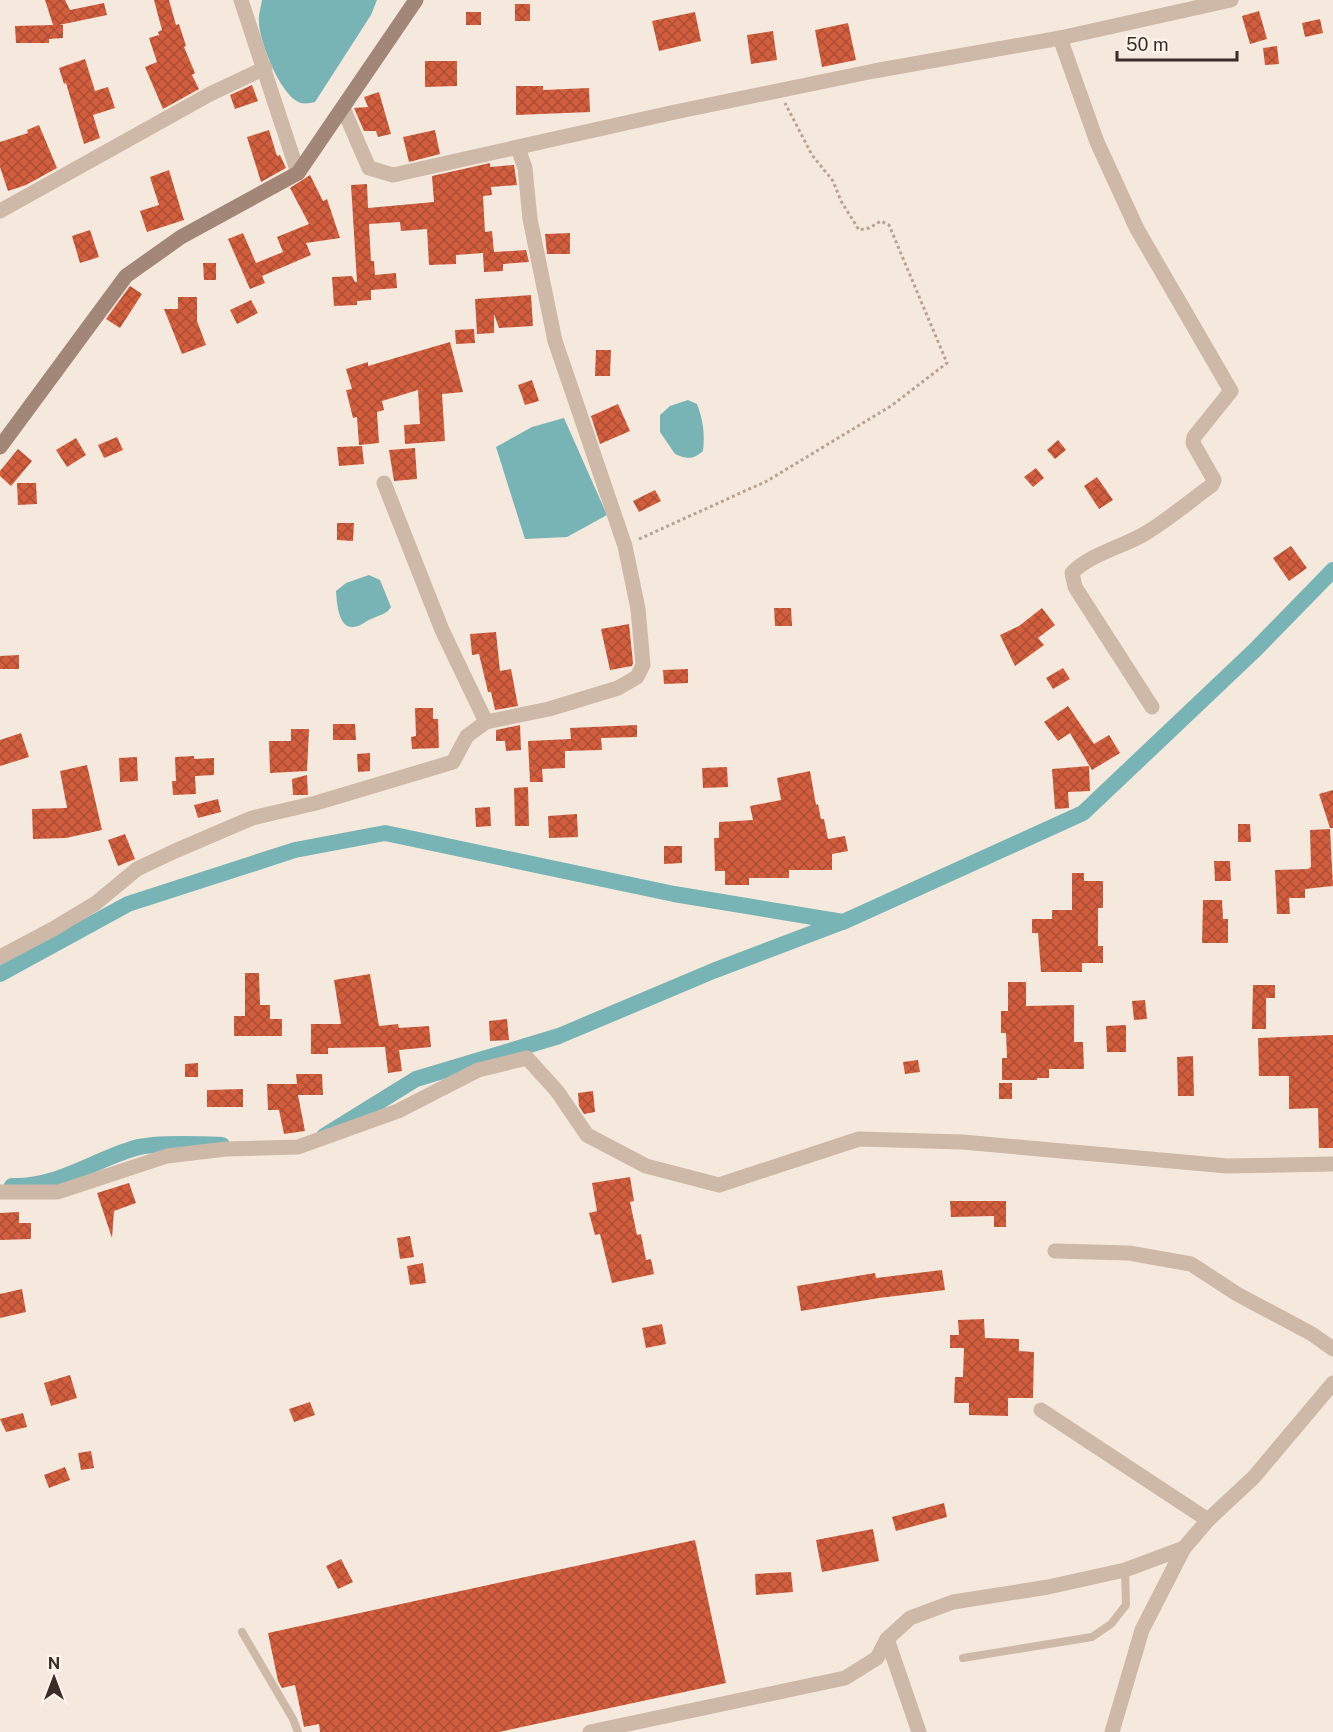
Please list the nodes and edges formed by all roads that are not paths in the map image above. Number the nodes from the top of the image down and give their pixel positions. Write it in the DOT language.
graph roads {
  1 [pos="241,0"];
  2 [pos="416,0"];
  3 [pos="1231,0"];
  4 [pos="1060,38"];
  5 [pos="265,68"];
  6 [pos="343,108"];
  7 [pos="518,148"];
  8 [pos="298,173"];
  9 [pos="0,211"];
  10 [pos="0,447"];
  11 [pos="384,483"];
  12 [pos="1152,707"];
  13 [pos="486,722"];
  14 [pos="0,957"];
  15 [pos="1333,1164"];
  16 [pos="0,1192"];
  17 [pos="1056,1251"];
  18 [pos="1333,1348"];
  19 [pos="1333,1383"];
  20 [pos="1041,1410"];
  21 [pos="1208,1520"];
  22 [pos="1184,1548"];
  23 [pos="1125,1570"];
  24 [pos="242,1632"];
  25 [pos="887,1639"];
  26 [pos="963,1658"];
  27 [pos="298,1732"];
  28 [pos="590,1732"];
  29 [pos="919,1732"];
  30 [pos="1112,1732"];
  1 -- 5 [label="street"];
  2 -- 6 [label="main road"];
  3 -- 4 [label="street"];
  4 -- 7 [label="street"];
  4 -- 12 [label="street"];
  5 -- 8 [label="street"];
  5 -- 9 [label="street"];
  6 -- 7 [label="street"];
  6 -- 8 [label="main road"];
  7 -- 13 [label="street"];
  8 -- 10 [label="main road"];
  11 -- 13 [label="street"];
  13 -- 14 [label="street"];
  15 -- 16 [label="street"];
  17 -- 18 [label="street"];
  19 -- 21 [label="street"];
  20 -- 21 [label="street"];
  21 -- 22 [label="street"];
  22 -- 23 [label="street"];
  22 -- 30 [label="street"];
  23 -- 25 [label="street"];
  23 -- 26 [label="lane"];
  24 -- 27 [label="lane"];
  25 -- 28 [label="street"];
  25 -- 29 [label="street"];
}
